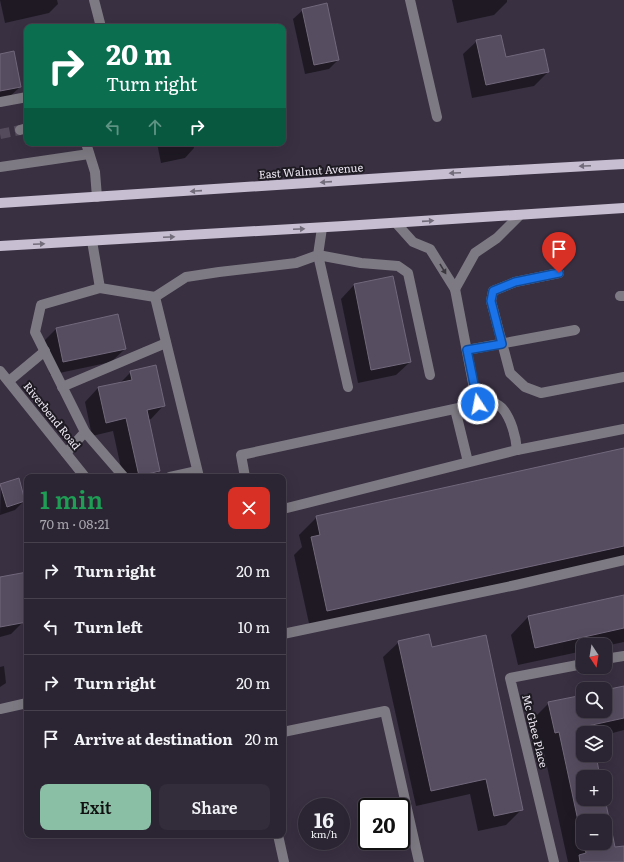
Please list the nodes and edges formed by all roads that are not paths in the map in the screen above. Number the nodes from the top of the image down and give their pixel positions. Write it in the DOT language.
graph roads {
  1 [pos="94,0"];
  2 [pos="410,0"];
  3 [pos="100,24"];
  4 [pos="24,98"];
  5 [pos="0,102"];
  6 [pos="437,117"];
  7 [pos="87,146"];
  8 [pos="88,154"];
  9 [pos="624,164"];
  10 [pos="0,167"];
  11 [pos="97,197"];
  12 [pos="0,203"];
  13 [pos="624,208"];
  14 [pos="519,216"];
  15 [pos="396,223"];
  16 [pos="322,228"];
  17 [pos="92,241"];
  18 [pos="0,246"];
  19 [pos="318,255"];
  20 [pos="559,273"];
  21 [pos="100,288"];
  22 [pos="455,289"];
  23 [pos="155,297"];
  24 [pos="574,330"];
  25 [pos="166,343"];
  26 [pos="502,344"];
  27 [pos="467,350"];
  28 [pos="45,352"];
  29 [pos="0,371"];
  30 [pos="430,375"];
  31 [pos="624,377"];
  32 [pos="9,381"];
  33 [pos="62,387"];
  34 [pos="348,387"];
  35 [pos="478,404"];
  36 [pos="455,409"];
  37 [pos="624,429"];
  38 [pos="85,432"];
  39 [pos="517,450"];
  40 [pos="66,453"];
  41 [pos="468,462"];
  42 [pos="83,474"];
  43 [pos="121,474"];
  44 [pos="198,474"];
  45 [pos="244,474"];
  46 [pos="286,508"];
  47 [pos="624,560"];
  48 [pos="286,633"];
  49 [pos="624,656"];
  50 [pos="612,658"];
  51 [pos="576,665"];
  52 [pos="24,704"];
  53 [pos="0,709"];
  54 [pos="286,731"];
  55 [pos="279,838"];
  56 [pos="284,862"];
  57 [pos="419,862"];
  58 [pos="554,862"];
  1 -- 3 [label="street"];
  2 -- 6 [label="street"];
  4 -- 5 [label="street"];
  7 -- 8 [label="street"];
  8 -- 10 [label="street"];
  8 -- 11 [label="street"];
  9 -- 11 [label="main road, East Walnut Avenue, one-way"];
  11 -- 12 [label="main road, East Walnut Avenue"];
  13 -- 14 [label="main road"];
  15 -- 14 [label="main road, one-way"];
  14 -- 22 [label="street"];
  15 -- 16 [label="main road"];
  15 -- 22 [label="street, one-way"];
  17 -- 16 [label="main road, one-way"];
  16 -- 19 [label="street"];
  18 -- 17 [label="main road, one-way"];
  17 -- 21 [label="street"];
  19 -- 23 [label="street"];
  19 -- 30 [label="street"];
  19 -- 34 [label="street"];
  20 -- 26 [label="street"];
  21 -- 23 [label="street"];
  21 -- 28 [label="street"];
  22 -- 27 [label="street"];
  23 -- 25 [label="street"];
  24 -- 26 [label="street"];
  25 -- 33 [label="street"];
  25 -- 44 [label="street"];
  26 -- 27 [label="street"];
  26 -- 31 [label="street"];
  27 -- 35 [label="street"];
  28 -- 32 [label="street"];
  28 -- 33 [label="street"];
  29 -- 32 [label="street, Riverbend Road"];
  32 -- 40 [label="street, Riverbend Road"];
  33 -- 38 [label="street"];
  35 -- 36 [label="street"];
  35 -- 39 [label="street"];
  36 -- 41 [label="street"];
  36 -- 45 [label="street"];
  37 -- 39 [label="street"];
  38 -- 40 [label="street"];
  38 -- 43 [label="street"];
  39 -- 41 [label="street"];
  40 -- 42 [label="street, Riverbend Road"];
  41 -- 46 [label="street"];
  47 -- 48 [label="street"];
  49 -- 50 [label="street"];
  51 -- 58 [label="street, Mc Ghee Place"];
  52 -- 53 [label="street"];
  54 -- 57 [label="street"];
  55 -- 56 [label="street"];
}
